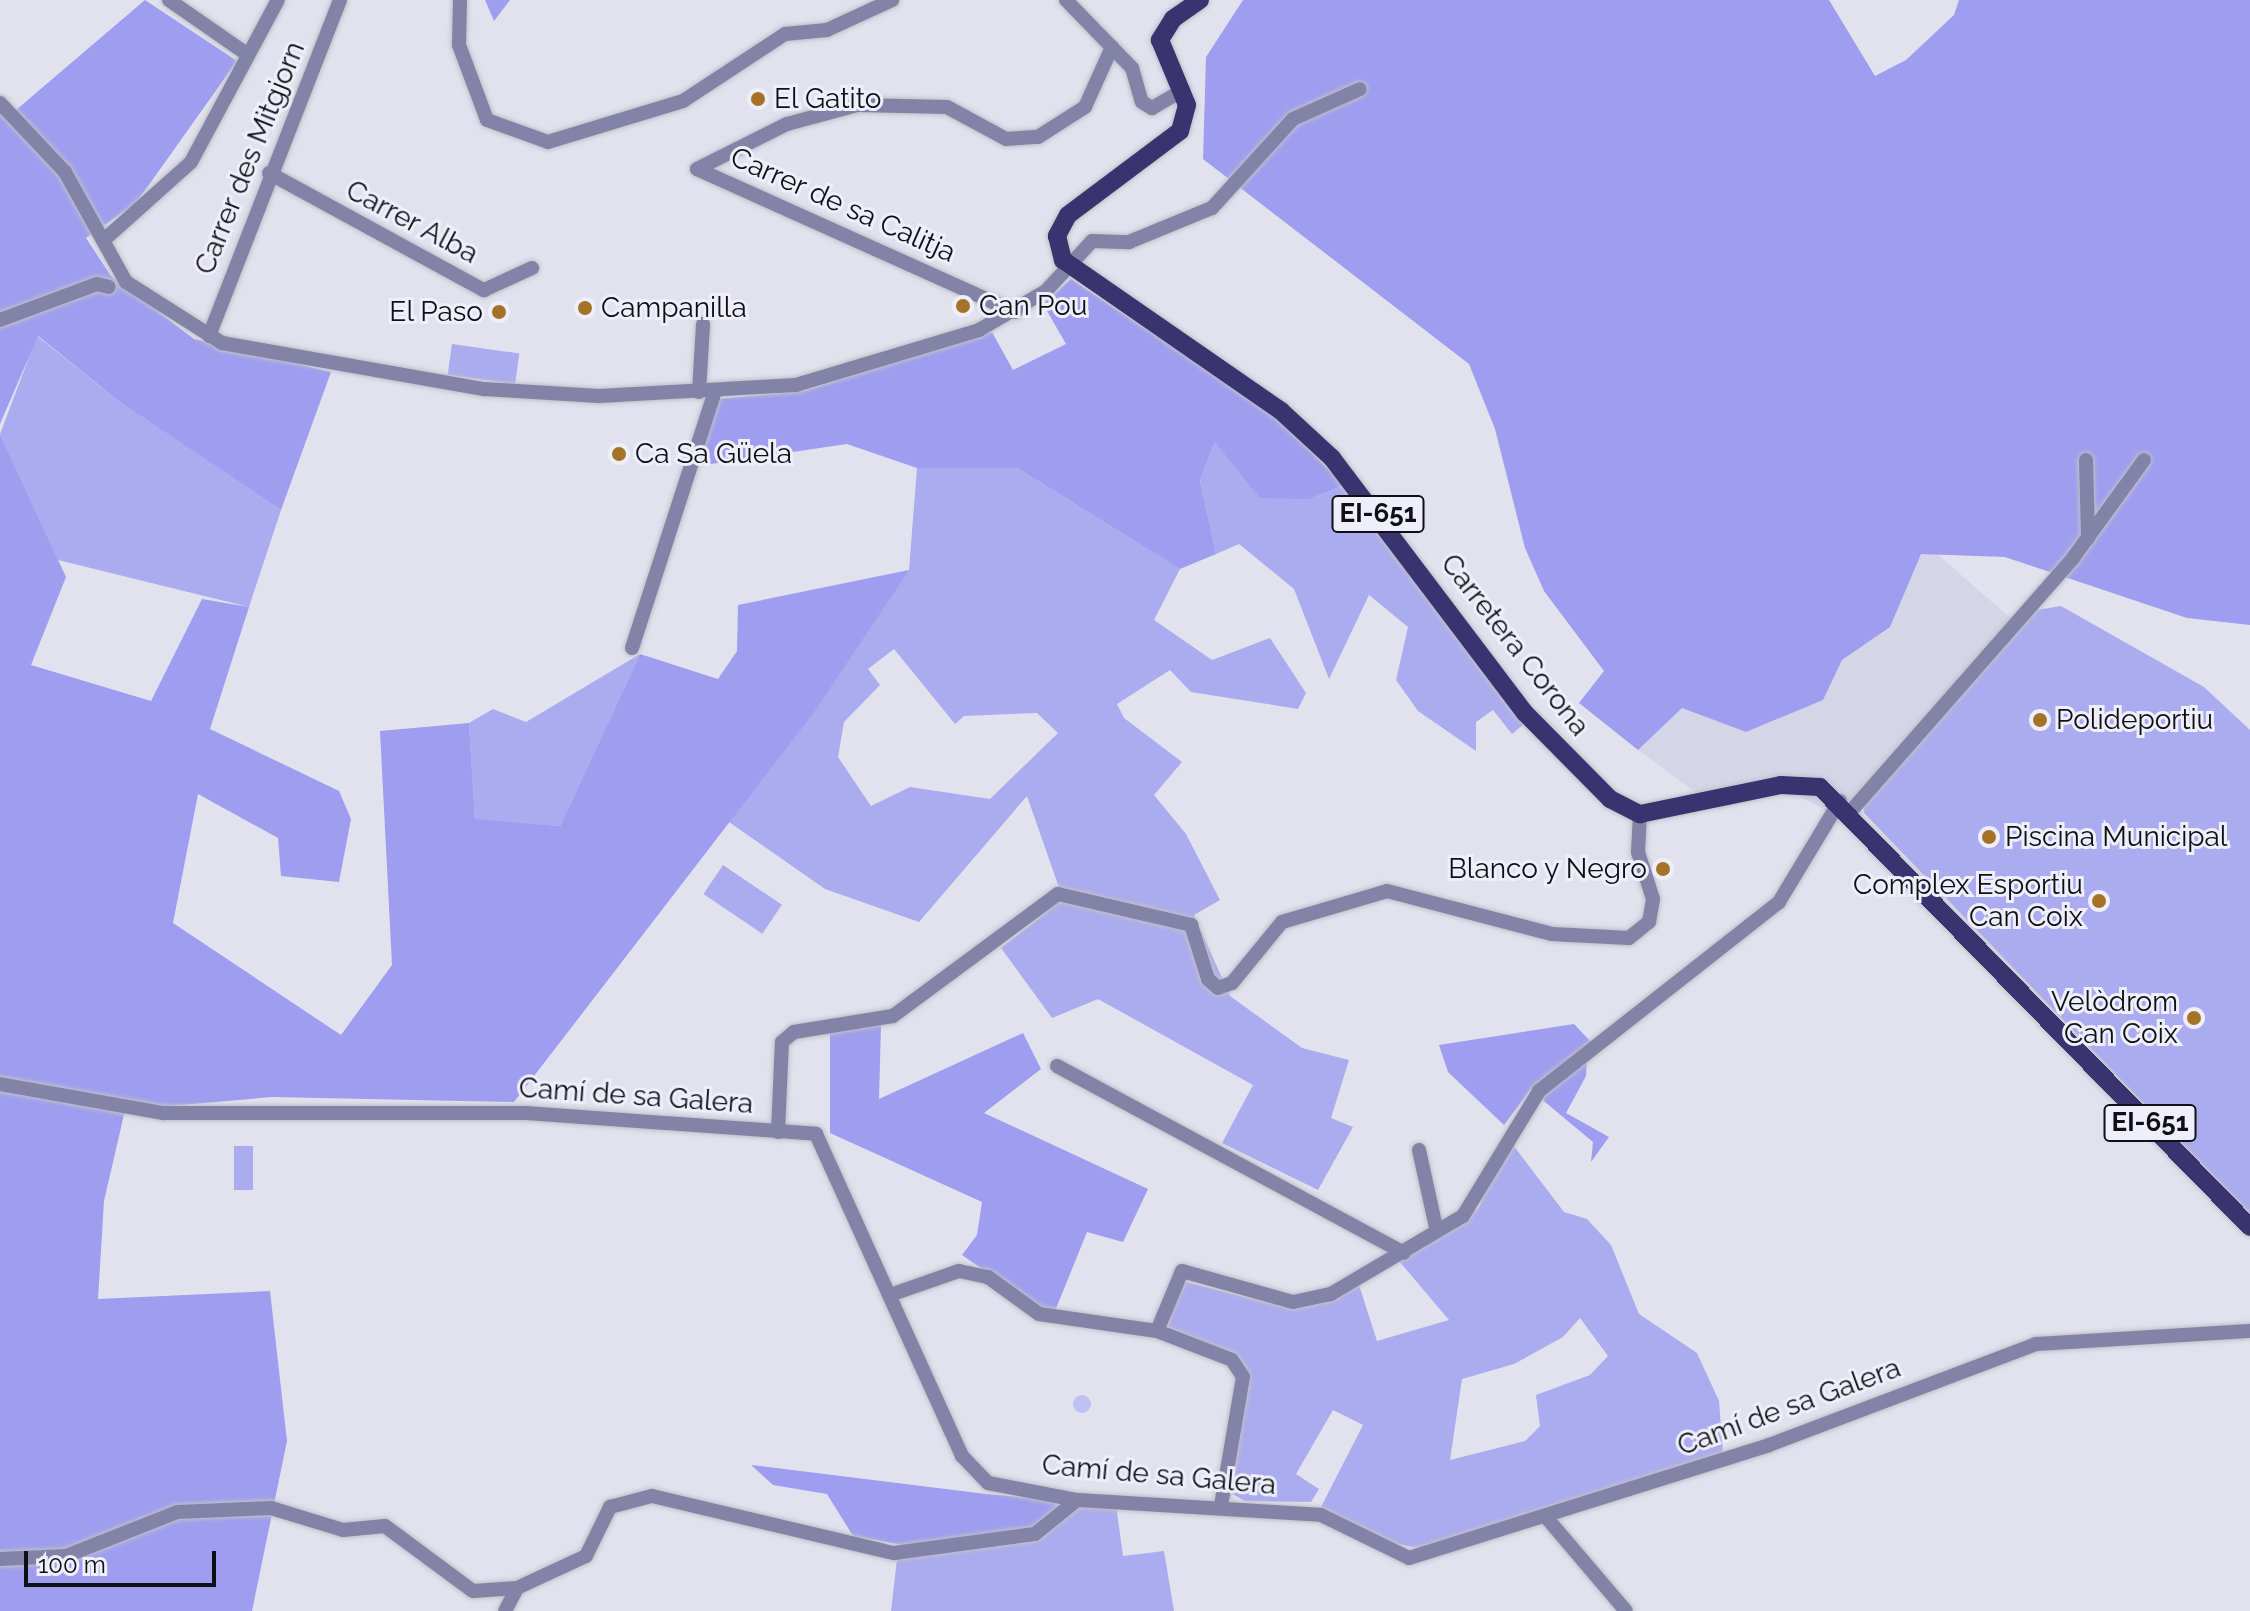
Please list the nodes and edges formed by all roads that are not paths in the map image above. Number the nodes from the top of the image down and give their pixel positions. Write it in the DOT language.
graph roads {
  1 [pos="169,0"];
  2 [pos="278,0"];
  3 [pos="340,0"];
  4 [pos="460,0"];
  5 [pos="892,0"];
  6 [pos="1066,0"];
  7 [pos="1200,0"];
  8 [pos="1112,47"];
  9 [pos="248,55"];
  10 [pos="1360,89"];
  11 [pos="1183,90"];
  12 [pos="0,103"];
  13 [pos="269,173"];
  14 [pos="105,239"];
  15 [pos="532,268"];
  16 [pos="1072,270"];
  17 [pos="126,282"];
  18 [pos="1015,312"];
  19 [pos="0,320"];
  20 [pos="703,324"];
  21 [pos="209,336"];
  22 [pos="715,391"];
  23 [pos="699,392"];
  24 [pos="2086,460"];
  25 [pos="2144,460"];
  26 [pos="2088,538"];
  27 [pos="632,648"];
  28 [pos="1845,806"];
  29 [pos="1640,814"];
  30 [pos="1057,1066"];
  31 [pos="0,1084"];
  32 [pos="778,1132"];
  33 [pos="1419,1150"];
  34 [pos="1436,1227"];
  35 [pos="2250,1227"];
  36 [pos="1404,1253"];
  37 [pos="893,1294"];
  38 [pos="1157,1331"];
  39 [pos="2250,1331"];
  40 [pos="1077,1500"];
  41 [pos="1221,1506"];
  42 [pos="1546,1517"];
  43 [pos="0,1559"];
  44 [pos="517,1588"];
  45 [pos="505,1611"];
  46 [pos="1626,1611"];
  1 -- 9 [label="street"];
  2 -- 9 [label="street"];
  3 -- 13 [label="street, Carrer des Mitgjorn"];
  4 -- 5 [label="street"];
  6 -- 8 [label="street"];
  7 -- 11 [label="main road"];
  8 -- 11 [label="street"];
  8 -- 18 [label="street, Carrer de sa Calitja"];
  9 -- 14 [label="street"];
  10 -- 16 [label="street"];
  11 -- 16 [label="main road"];
  12 -- 14 [label="street"];
  13 -- 15 [label="street, Carrer Alba"];
  13 -- 21 [label="street, Carrer des Mitgjorn"];
  14 -- 17 [label="street"];
  16 -- 18 [label="street"];
  16 -- 29 [label="main road, Carretera Corona / EI-651"];
  17 -- 19 [label="street"];
  17 -- 21 [label="street"];
  18 -- 22 [label="street"];
  20 -- 23 [label="street"];
  21 -- 23 [label="street"];
  22 -- 23 [label="street"];
  22 -- 27 [label="street"];
  24 -- 26 [label="street"];
  25 -- 26 [label="street"];
  26 -- 28 [label="street"];
  28 -- 29 [label="main road, EI-651"];
  28 -- 34 [label="street"];
  28 -- 35 [label="main road, EI-651"];
  29 -- 32 [label="street"];
  30 -- 36 [label="street"];
  31 -- 32 [label="street, Camí de sa Galera"];
  32 -- 37 [label="street, Camí de sa Galera"];
  33 -- 34 [label="street"];
  34 -- 36 [label="street"];
  36 -- 38 [label="street"];
  37 -- 38 [label="street"];
  37 -- 40 [label="street, Camí de sa Galera"];
  38 -- 41 [label="street"];
  39 -- 42 [label="street, Camí de sa Galera"];
  40 -- 41 [label="street, Camí de sa Galera"];
  40 -- 44 [label="street"];
  41 -- 42 [label="street, Camí de sa Galera"];
  42 -- 46 [label="street"];
  43 -- 44 [label="street"];
  44 -- 45 [label="street"];
}
